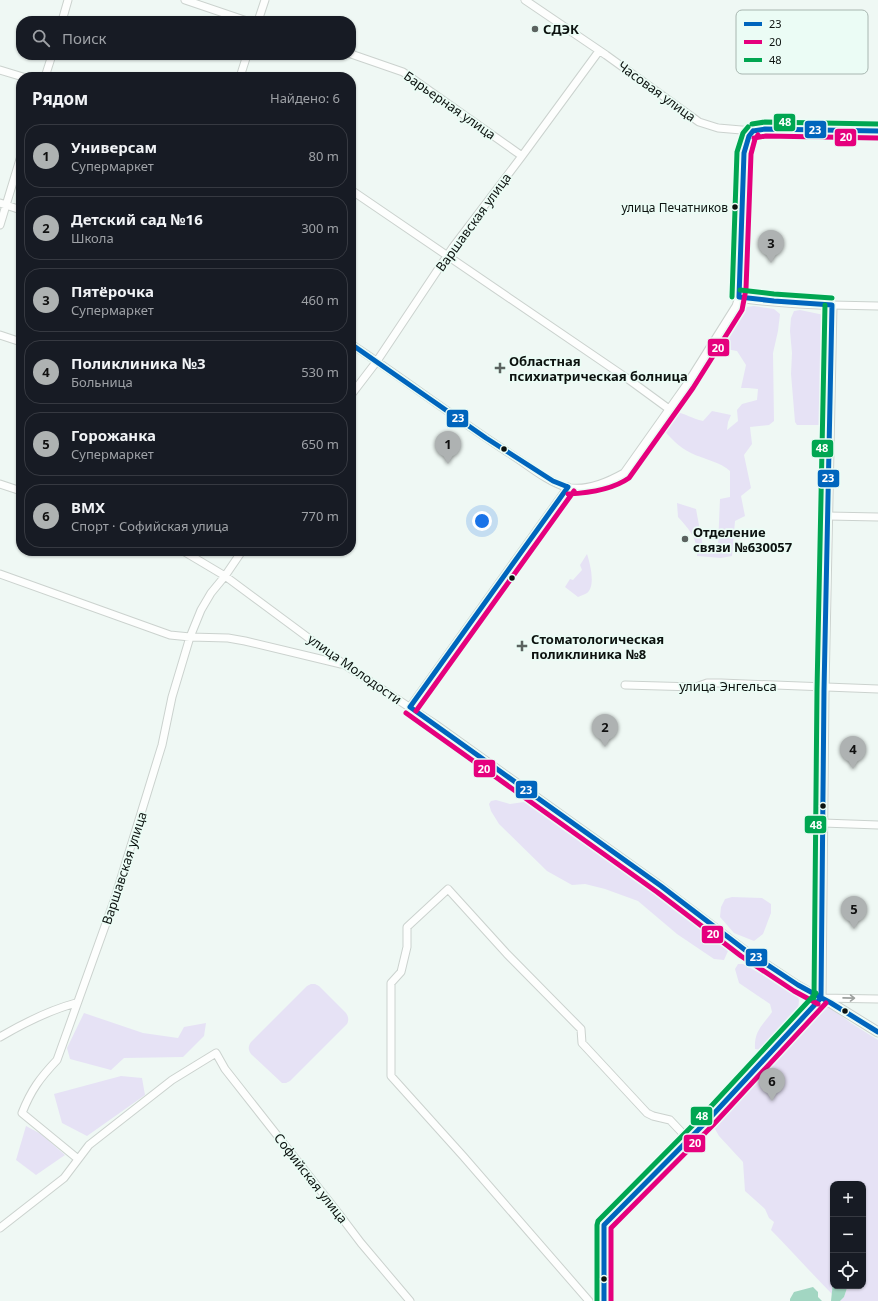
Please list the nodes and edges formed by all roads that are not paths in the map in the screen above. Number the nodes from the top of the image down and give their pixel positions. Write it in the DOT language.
graph roads {
  1 [pos="68,0"];
  2 [pos="185,0"];
  3 [pos="265,0"];
  4 [pos="525,0"];
  5 [pos="63,16"];
  6 [pos="232,16"];
  7 [pos="260,16"];
  8 [pos="599,51"];
  9 [pos="356,56"];
  10 [pos="50,60"];
  11 [pos="245,60"];
  12 [pos="0,70"];
  13 [pos="47,72"];
  14 [pos="242,72"];
  15 [pos="16,75"];
  16 [pos="753,131"];
  17 [pos="878,131"];
  18 [pos="522,156"];
  19 [pos="16,169"];
  20 [pos="356,193"];
  21 [pos="3,204"];
  22 [pos="16,208"];
  23 [pos="0,225"];
  24 [pos="447,256"];
  25 [pos="739,296"];
  26 [pos="832,305"];
  27 [pos="878,306"];
  28 [pos="0,335"];
  29 [pos="16,340"];
  30 [pos="356,347"];
  31 [pos="377,361"];
  32 [pos="356,388"];
  33 [pos="669,409"];
  34 [pos="0,484"];
  35 [pos="568,487"];
  36 [pos="16,489"];
  37 [pos="828,516"];
  38 [pos="878,517"];
  39 [pos="191,556"];
  40 [pos="239,556"];
  41 [pos="0,574"];
  42 [pos="225,576"];
  43 [pos="190,637"];
  44 [pos="345,665"];
  45 [pos="625,684"];
  46 [pos="824,687"];
  47 [pos="878,689"];
  48 [pos="410,707"];
  49 [pos="824,823"];
  50 [pos="878,825"];
  51 [pos="821,998"];
  52 [pos="878,999"];
  53 [pos="76,1003"];
  54 [pos="878,1032"];
  55 [pos="0,1037"];
  56 [pos="688,1139"];
  57 [pos="78,1159"];
  58 [pos="0,1228"];
  59 [pos="410,1301"];
  60 [pos="589,1301"];
  61 [pos="604,1301"];
  1 -- 5 [label="street"];
  2 -- 6 [label="street"];
  3 -- 7 [label="street"];
  4 -- 8 [label="street, Часовая улица"];
  8 -- 16 [label="street, Часовая улица"];
  8 -- 18 [label="street, Варшавская улица"];
  9 -- 18 [label="street, Барьерная улица"];
  10 -- 13 [label="street"];
  11 -- 14 [label="street"];
  12 -- 15 [label="street"];
  16 -- 17 [label="main road, Часовая улица"];
  16 -- 25 [label="main road"];
  18 -- 24 [label="street, Варшавская улица"];
  19 -- 21 [label="street"];
  20 -- 24 [label="street"];
  21 -- 22 [label="street"];
  21 -- 23 [label="street"];
  24 -- 31 [label="street, Варшавская улица"];
  24 -- 33 [label="street"];
  25 -- 26 [label="main road"];
  25 -- 33 [label="street"];
  26 -- 27 [label="street"];
  26 -- 37 [label="main road"];
  28 -- 29 [label="street"];
  30 -- 31 [label="street"];
  31 -- 32 [label="street, Варшавская улица"];
  31 -- 35 [label="street"];
  33 -- 35 [label="street"];
  34 -- 36 [label="street"];
  35 -- 48 [label="street"];
  37 -- 38 [label="street"];
  37 -- 46 [label="main road"];
  39 -- 42 [label="street, улица Молодости"];
  40 -- 42 [label="street, Варшавская улица"];
  41 -- 43 [label="street"];
  42 -- 43 [label="street, Варшавская улица"];
  42 -- 44 [label="street, улица Молодости"];
  43 -- 44 [label="street"];
  43 -- 53 [label="street, Варшавская улица"];
  44 -- 48 [label="street, улица Молодости"];
  45 -- 46 [label="street, улица Энгельса"];
  46 -- 47 [label="street, улица Энгельса"];
  46 -- 49 [label="main road"];
  48 -- 51 [label="street, улица Молодости"];
  49 -- 50 [label="street"];
  49 -- 51 [label="main road"];
  51 -- 52 [label="street, one-way"];
  51 -- 54 [label="main road"];
  51 -- 56 [label="main road"];
  53 -- 55 [label="street"];
  53 -- 57 [label="street, Варшавская улица"];
  56 -- 60 [label="street"];
  56 -- 61 [label="main road"];
  57 -- 58 [label="street"];
  57 -- 59 [label="street, Софийская улица"];
}
